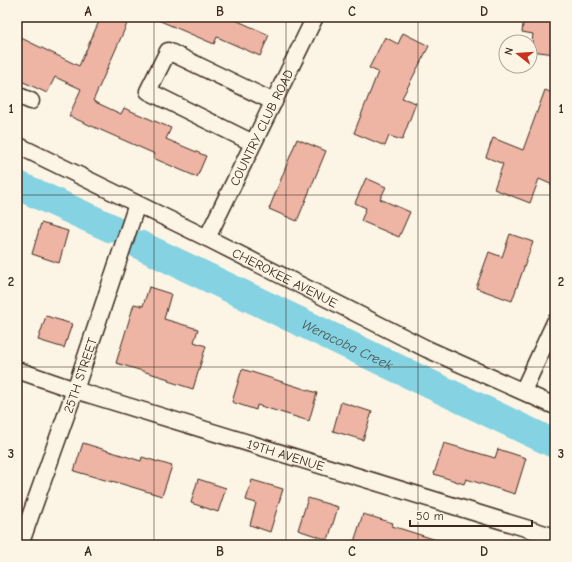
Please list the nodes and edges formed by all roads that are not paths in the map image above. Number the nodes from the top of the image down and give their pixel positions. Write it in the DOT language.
graph roads {
  1 [pos="315,17"];
  2 [pos="274,102"];
  3 [pos="254,144"];
  4 [pos="17,145"];
  5 [pos="137,204"];
  6 [pos="207,238"];
  7 [pos="555,322"];
  8 [pos="17,370"];
  9 [pos="75,390"];
  10 [pos="523,391"];
  11 [pos="555,406"];
  12 [pos="548,539"];
  13 [pos="20,545"];
  1 -- 2 [label="street, COUNTRY CLUB ROAD"];
  2 -- 3 [label="street, COUNTRY CLUB ROAD"];
  2 -- 3 [label="street"];
  3 -- 6 [label="street, COUNTRY CLUB ROAD"];
  4 -- 5 [label="street, CHEROKEE AVENUE"];
  5 -- 6 [label="street, CHEROKEE AVENUE"];
  5 -- 9 [label="street, 25TH STREET"];
  6 -- 10 [label="street, CHEROKEE AVENUE"];
  7 -- 10 [label="street"];
  8 -- 9 [label="street, 19TH AVENUE"];
  9 -- 12 [label="street, 19TH AVENUE"];
  9 -- 13 [label="street, 25TH STREET"];
  10 -- 11 [label="street, CHEROKEE AVENUE"];
}
